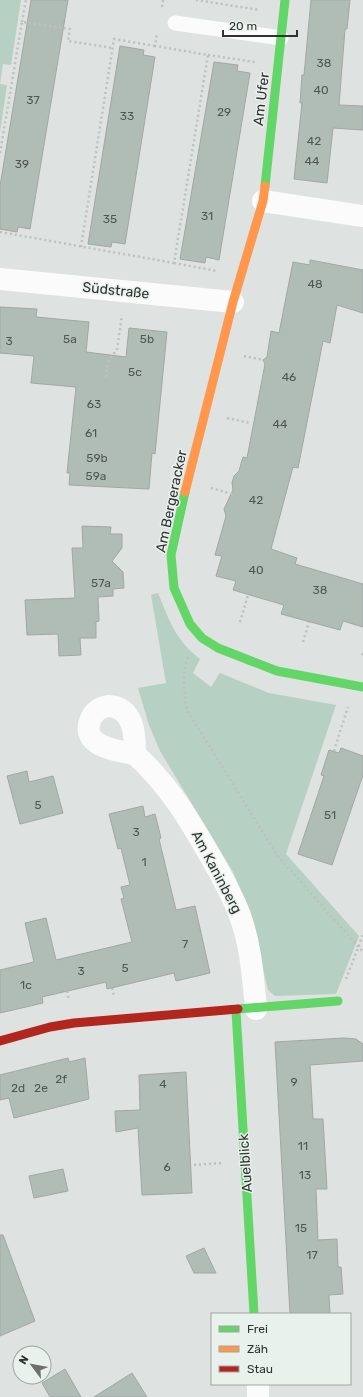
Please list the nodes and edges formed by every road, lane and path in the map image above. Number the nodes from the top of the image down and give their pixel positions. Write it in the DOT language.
graph roads {
  1 [pos="26,0"];
  2 [pos="163,0"];
  3 [pos="196,0"];
  4 [pos="285,0"];
  5 [pos="206,1"];
  6 [pos="162,8"];
  7 [pos="284,13"];
  8 [pos="22,22"];
  9 [pos="175,23"];
  10 [pos="158,31"];
  11 [pos="280,38"];
  12 [pos="155,46"];
  13 [pos="112,48"];
  14 [pos="208,55"];
  15 [pos="279,66"];
  16 [pos="0,153"];
  17 [pos="262,201"];
  18 [pos="363,216"];
  19 [pos="0,232"];
  20 [pos="81,247"];
  21 [pos="174,263"];
  22 [pos="240,276"];
  23 [pos="0,278"];
  24 [pos="129,292"];
  25 [pos="233,302"];
  26 [pos="243,356"];
  27 [pos="263,360"];
  28 [pos="106,377"];
  29 [pos="219,417"];
  30 [pos="250,423"];
  31 [pos="206,487"];
  32 [pos="232,494"];
  33 [pos="248,595"];
  34 [pos="240,622"];
  35 [pos="309,622"];
  36 [pos="198,633"];
  37 [pos="303,642"];
  38 [pos="363,688"];
  39 [pos="350,703"];
  40 [pos="334,751"];
  41 [pos="135,754"];
  42 [pos="363,935"];
  43 [pos="358,947"];
  44 [pos="363,952"];
  45 [pos="344,983"];
  46 [pos="338,1001"];
  47 [pos="246,1010"];
  48 [pos="0,1041"];
  49 [pos="254,1313"];
  50 [pos="258,1385"];
  51 [pos="258,1397"];
  1 -- 8 [label="path"];
  2 -- 6 [label="path"];
  3 -- 5 [label="path"];
  4 -- 7 [label="street, Am Ufer"];
  5 -- 7 [label="path"];
  7 -- 11 [label="street, Am Ufer"];
  8 -- 13 [label="path"];
  8 -- 16 [label="path"];
  9 -- 11 [label="lane"];
  10 -- 12 [label="path"];
  11 -- 15 [label="street, Am Ufer"];
  12 -- 13 [label="path"];
  12 -- 14 [label="path"];
  13 -- 20 [label="path"];
  14 -- 15 [label="path"];
  14 -- 21 [label="path"];
  15 -- 17 [label="street, Am Ufer"];
  17 -- 18 [label="street"];
  17 -- 22 [label="street, Am Bergeracker"];
  19 -- 20 [label="path"];
  20 -- 21 [label="path"];
  21 -- 22 [label="path"];
  22 -- 25 [label="street, Am Bergeracker"];
  23 -- 24 [label="street, Südstraße"];
  24 -- 25 [label="street, Südstraße"];
  24 -- 28 [label="path"];
  25 -- 36 [label="street, Am Bergeracker"];
  26 -- 27 [label="path"];
  29 -- 30 [label="path"];
  31 -- 32 [label="path"];
  33 -- 34 [label="path"];
  35 -- 37 [label="path"];
  36 -- 38 [label="street, Am Bergeracker"];
  36 -- 43 [label="path"];
  39 -- 40 [label="path"];
  41 -- 47 [label="street, Am Kaninberg"];
  42 -- 43 [label="path"];
  43 -- 44 [label="path"];
  43 -- 45 [label="path"];
  46 -- 47 [label="street"];
  47 -- 48 [label="street"];
  47 -- 49 [label="street, Auelblick"];
  50 -- 51 [label="street"];
}
